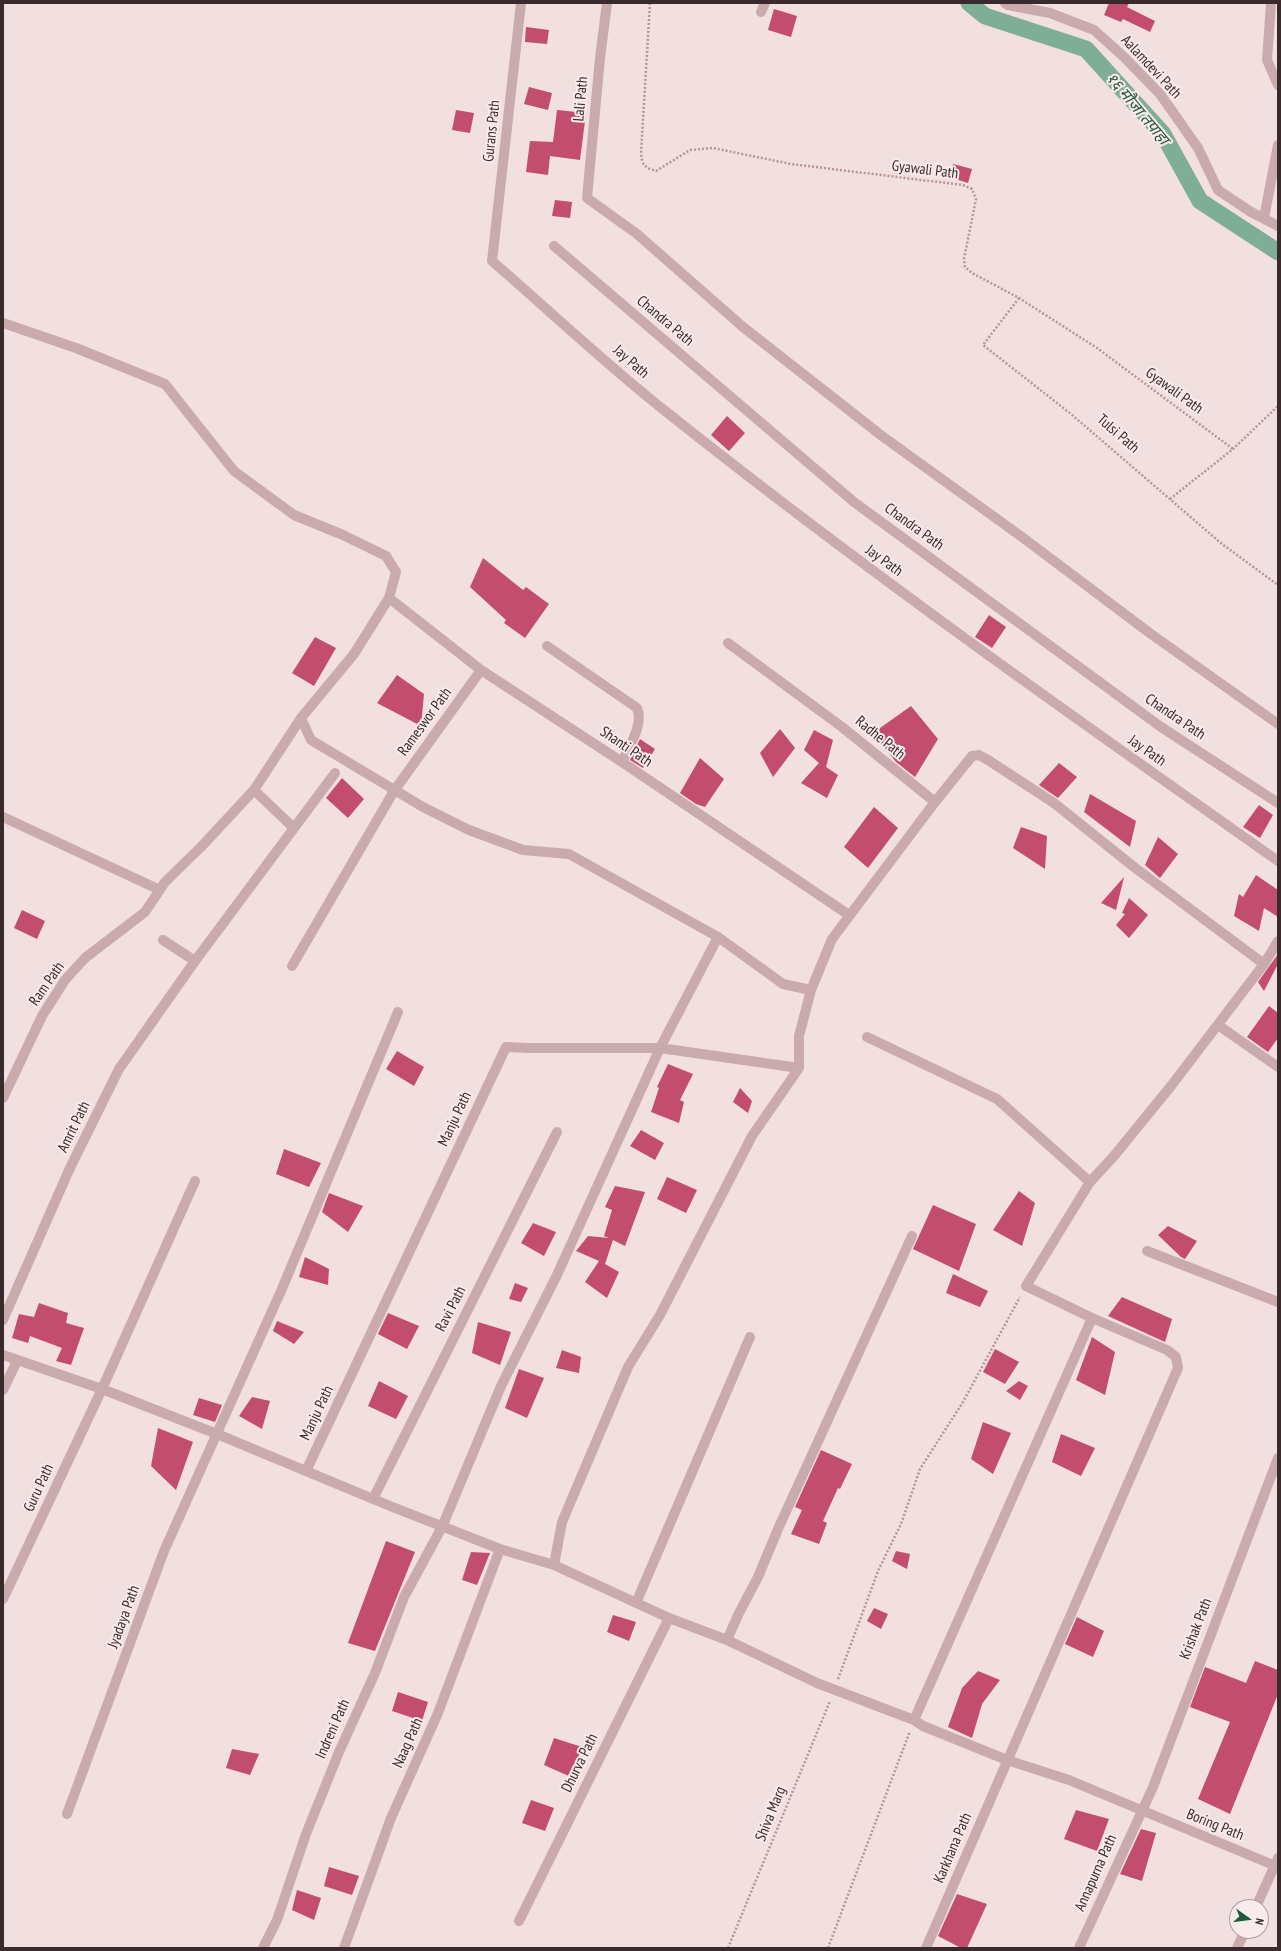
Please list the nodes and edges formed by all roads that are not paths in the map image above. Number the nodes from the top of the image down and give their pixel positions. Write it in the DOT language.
graph roads {
  1 [pos="521,3"];
  2 [pos="607,3"];
  3 [pos="1005,3"];
  4 [pos="1271,3"];
  5 [pos="1278,85"];
  6 [pos="1278,144"];
  7 [pos="1264,218"];
  8 [pos="1278,226"];
  9 [pos="554,246"];
  10 [pos="492,261"];
  11 [pos="3,323"];
  12 [pos="389,598"];
  13 [pos="728,643"];
  14 [pos="547,646"];
  15 [pos="481,670"];
  16 [pos="301,718"];
  17 [pos="1278,724"];
  18 [pos="622,762"];
  19 [pos="335,773"];
  20 [pos="254,790"];
  21 [pos="394,791"];
  22 [pos="936,802"];
  23 [pos="1278,803"];
  24 [pos="3,817"];
  25 [pos="294,828"];
  26 [pos="1278,861"];
  27 [pos="160,890"];
  28 [pos="848,916"];
  29 [pos="718,937"];
  30 [pos="163,940"];
  31 [pos="1278,941"];
  32 [pos="195,961"];
  33 [pos="1264,964"];
  34 [pos="292,966"];
  35 [pos="811,990"];
  36 [pos="398,1012"];
  37 [pos="1218,1025"];
  38 [pos="867,1036"];
  39 [pos="660,1048"];
  40 [pos="1278,1067"];
  41 [pos="799,1068"];
  42 [pos="3,1098"];
  43 [pos="557,1132"];
  44 [pos="195,1181"];
  45 [pos="1090,1182"];
  46 [pos="912,1236"];
  47 [pos="1147,1251"];
  48 [pos="1278,1302"];
  49 [pos="1092,1318"];
  50 [pos="3,1320"];
  51 [pos="750,1337"];
  52 [pos="3,1356"];
  53 [pos="17,1361"];
  54 [pos="3,1390"];
  55 [pos="102,1390"];
  56 [pos="217,1434"];
  57 [pos="1278,1458"];
  58 [pos="306,1471"];
  59 [pos="373,1499"];
  60 [pos="442,1527"];
  61 [pos="500,1549"];
  62 [pos="554,1565"];
  63 [pos="3,1599"];
  64 [pos="636,1603"];
  65 [pos="668,1618"];
  66 [pos="727,1640"];
  67 [pos="914,1720"];
  68 [pos="1007,1760"];
  69 [pos="1141,1811"];
  70 [pos="67,1814"];
  71 [pos="1277,1864"];
  72 [pos="1260,1899"];
  73 [pos="519,1921"];
  74 [pos="263,1948"];
  75 [pos="344,1948"];
  76 [pos="926,1948"];
  77 [pos="1079,1948"];
  1 -- 10 [label="street, Gurans Path"];
  2 -- 17 [label="street, Lali Path"];
  3 -- 7 [label="street, Aalamdevi Path"];
  4 -- 5 [label="street"];
  6 -- 7 [label="street"];
  7 -- 8 [label="street, Aalamdevi Path"];
  9 -- 23 [label="street, Chandra Path"];
  10 -- 26 [label="street, Jay Path"];
  11 -- 12 [label="street, Ram Path"];
  12 -- 15 [label="street, Shanti Path"];
  12 -- 16 [label="street, Ram Path"];
  13 -- 22 [label="street, Radhe Path"];
  14 -- 18 [label="street"];
  15 -- 18 [label="street, Shanti Path"];
  15 -- 21 [label="street, Rameswor Path"];
  16 -- 20 [label="street, Ram Path"];
  16 -- 21 [label="street"];
  18 -- 28 [label="street, Shanti Path"];
  19 -- 25 [label="street, Amrit Path"];
  20 -- 25 [label="street"];
  20 -- 27 [label="street, Ram Path"];
  21 -- 29 [label="street"];
  21 -- 34 [label="street, Rameswor Path"];
  22 -- 28 [label="street"];
  22 -- 33 [label="street"];
  24 -- 27 [label="street"];
  25 -- 32 [label="street, Amrit Path"];
  27 -- 42 [label="street, Ram Path"];
  28 -- 35 [label="street"];
  29 -- 35 [label="street"];
  29 -- 39 [label="street, Indreni Path"];
  30 -- 32 [label="street"];
  31 -- 33 [label="street"];
  32 -- 50 [label="street, Amrit Path"];
  33 -- 37 [label="street"];
  35 -- 41 [label="street"];
  36 -- 56 [label="street, Jyadaya Path"];
  37 -- 40 [label="street"];
  37 -- 45 [label="street"];
  38 -- 45 [label="street"];
  39 -- 41 [label="street, Manju Path"];
  39 -- 58 [label="street, Manju Path"];
  39 -- 60 [label="street, Indreni Path"];
  41 -- 62 [label="street"];
  43 -- 59 [label="street, Ravi Path"];
  44 -- 55 [label="street, Guru Path"];
  45 -- 49 [label="street, Karkhana Path"];
  46 -- 66 [label="street"];
  47 -- 48 [label="street"];
  49 -- 67 [label="street"];
  49 -- 68 [label="street, Karkhana Path"];
  51 -- 64 [label="street"];
  52 -- 53 [label="street, Boring Path"];
  53 -- 54 [label="street"];
  53 -- 55 [label="street, Boring Path"];
  55 -- 56 [label="street, Boring Path"];
  55 -- 63 [label="street, Guru Path"];
  56 -- 58 [label="street, Boring Path"];
  56 -- 70 [label="street, Jyadaya Path"];
  57 -- 69 [label="street, Krishak Path"];
  58 -- 59 [label="street, Boring Path"];
  59 -- 60 [label="street, Boring Path"];
  60 -- 61 [label="street, Boring Path"];
  60 -- 74 [label="street, Indreni Path"];
  61 -- 62 [label="street, Boring Path"];
  61 -- 75 [label="street, Naag Path"];
  62 -- 64 [label="street, Boring Path"];
  64 -- 65 [label="street, Boring Path"];
  65 -- 66 [label="street, Boring Path"];
  65 -- 73 [label="street, Dhurva Path"];
  66 -- 67 [label="street, Boring Path"];
  67 -- 68 [label="street, Boring Path"];
  68 -- 69 [label="street, Boring Path"];
  68 -- 76 [label="street, Karkhana Path"];
  69 -- 71 [label="street, Boring Path"];
  69 -- 77 [label="street, Annapurna Path"];
  71 -- 72 [label="street"];
}
